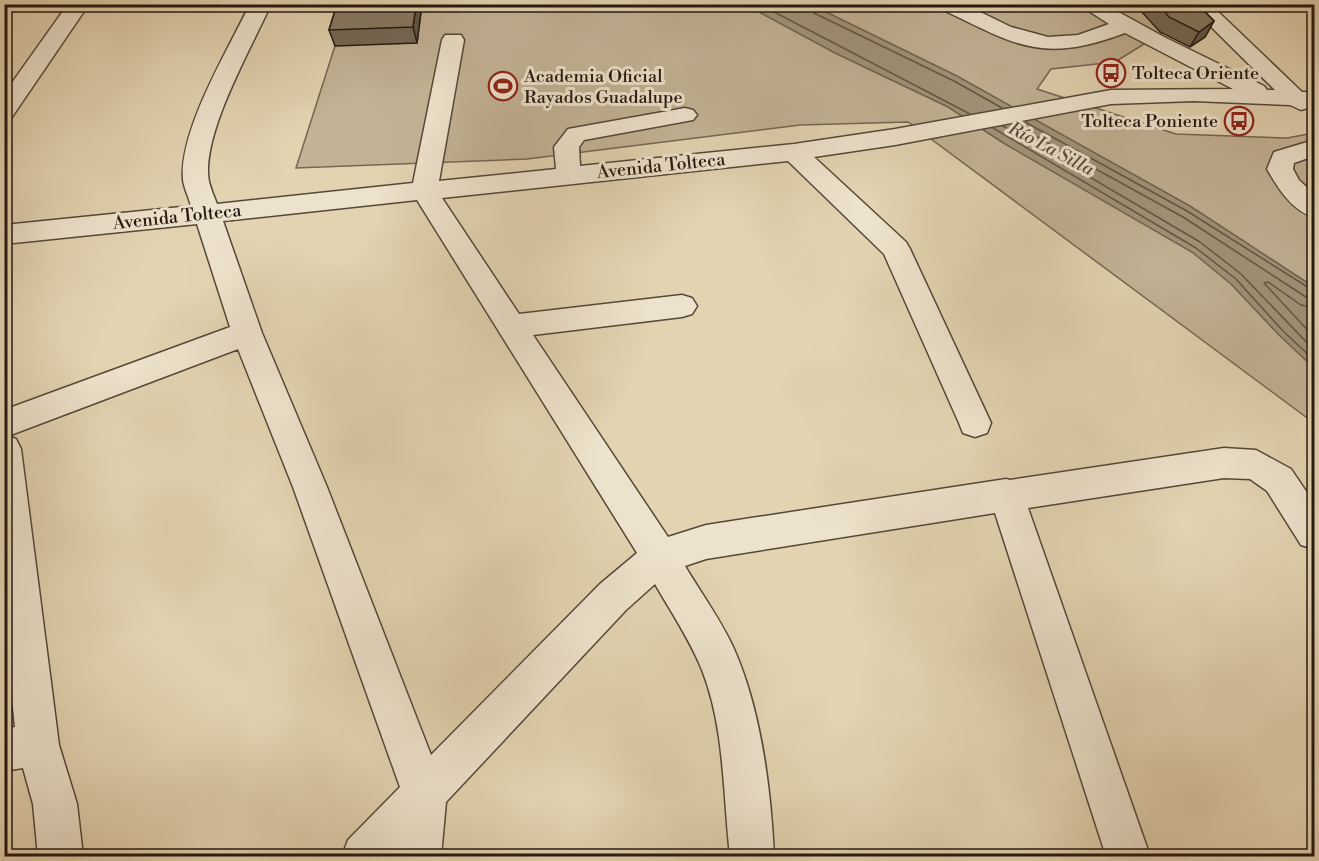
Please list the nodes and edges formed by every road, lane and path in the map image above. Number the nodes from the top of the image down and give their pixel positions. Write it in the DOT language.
graph roads {
  1 [pos="79,4"];
  2 [pos="261,4"];
  3 [pos="631,4"];
  4 [pos="668,4"];
  5 [pos="946,4"];
  6 [pos="1088,4"];
  7 [pos="1198,4"];
  8 [pos="1125,26"];
  9 [pos="1095,37"];
  10 [pos="453,40"];
  11 [pos="1234,96"];
  12 [pos="1269,97"];
  13 [pos="1306,99"];
  14 [pos="4,112"];
  15 [pos="685,115"];
  16 [pos="1314,118"];
  17 [pos="1313,150"];
  18 [pos="794,152"];
  19 [pos="570,176"];
  20 [pos="424,191"];
  21 [pos="1314,208"];
  22 [pos="206,214"];
  23 [pos="4,235"];
  24 [pos="682,306"];
  25 [pos="512,326"];
  26 [pos="247,333"];
  27 [pos="975,423"];
  28 [pos="4,424"];
  29 [pos="4,449"];
  30 [pos="1006,494"];
  31 [pos="8,514"];
  32 [pos="1314,533"];
  33 [pos="660,557"];
  34 [pos="21,748"];
  35 [pos="425,795"];
  36 [pos="60,856"];
  37 [pos="364,856"];
  38 [pos="419,856"];
  39 [pos="752,856"];
  40 [pos="1128,856"];
  1 -- 14 [label="street"];
  2 -- 22 [label="street"];
  3 -- 4 [label="path"];
  5 -- 9 [label="street"];
  6 -- 8 [label="street"];
  7 -- 13 [label="street"];
  8 -- 9 [label="street"];
  8 -- 12 [label="street"];
  9 -- 11 [label="street"];
  10 -- 20 [label="street"];
  11 -- 12 [label="street, Avenida Tolteca"];
  11 -- 18 [label="street, Avenida Tolteca"];
  12 -- 13 [label="street, Avenida Tolteca"];
  13 -- 16 [label="street"];
  15 -- 19 [label="street"];
  17 -- 21 [label="street"];
  18 -- 19 [label="street, Avenida Tolteca"];
  18 -- 27 [label="street"];
  19 -- 20 [label="street, Avenida Tolteca"];
  20 -- 22 [label="street, Avenida Tolteca"];
  20 -- 25 [label="street"];
  22 -- 23 [label="street, Avenida Tolteca"];
  22 -- 26 [label="street"];
  24 -- 25 [label="street"];
  25 -- 33 [label="street"];
  26 -- 28 [label="street"];
  26 -- 35 [label="street"];
  29 -- 31 [label="street"];
  30 -- 32 [label="street"];
  30 -- 33 [label="street"];
  30 -- 40 [label="street"];
  31 -- 34 [label="street"];
  33 -- 35 [label="street"];
  33 -- 39 [label="street"];
  34 -- 36 [label="street"];
  35 -- 37 [label="street"];
  35 -- 38 [label="street"];
}
